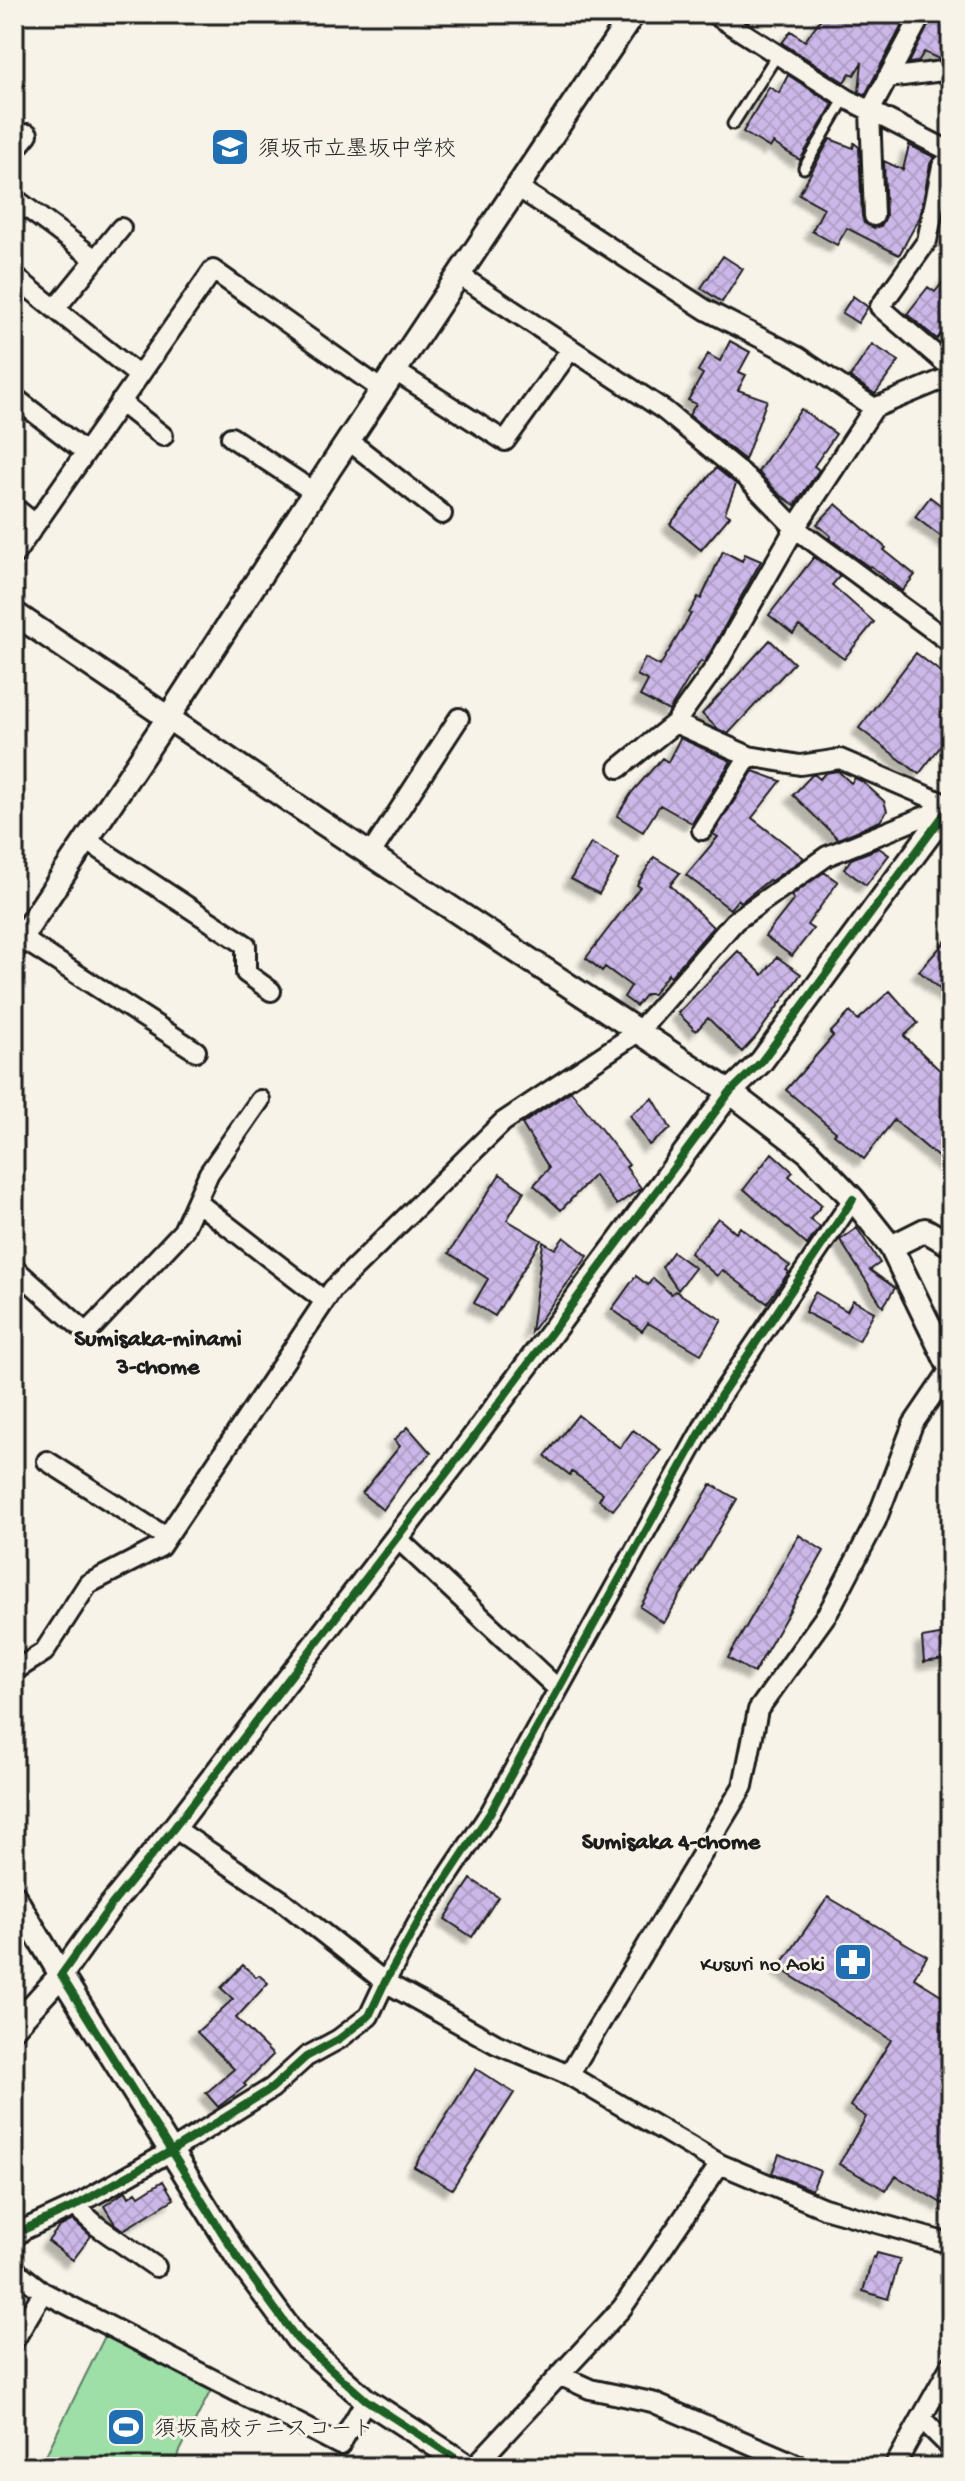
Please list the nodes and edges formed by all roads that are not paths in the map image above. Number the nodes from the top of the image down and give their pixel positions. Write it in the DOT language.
graph roads {
  1 [pos="633,14"];
  2 [pos="714,14"];
  3 [pos="922,14"];
  4 [pos="777,55"];
  5 [pos="951,70"];
  6 [pos="887,78"];
  7 [pos="845,98"];
  8 [pos="870,111"];
  9 [pos="733,124"];
  10 [pos="28,134"];
  11 [pos="14,151"];
  12 [pos="951,155"];
  13 [pos="804,168"];
  14 [pos="517,187"];
  15 [pos="14,198"];
  16 [pos="874,216"];
  17 [pos="121,228"];
  18 [pos="95,259"];
  19 [pos="459,275"];
  20 [pos="14,276"];
  21 [pos="55,309"];
  22 [pos="571,349"];
  23 [pos="951,368"];
  24 [pos="395,371"];
  25 [pos="139,376"];
  26 [pos="951,376"];
  27 [pos="382,390"];
  28 [pos="14,397"];
  29 [pos="120,402"];
  30 [pos="874,408"];
  31 [pos="163,436"];
  32 [pos="231,437"];
  33 [pos="348,440"];
  34 [pos="85,452"];
  35 [pos="314,492"];
  36 [pos="14,507"];
  37 [pos="442,514"];
  38 [pos="35,524"];
  39 [pos="795,528"];
  40 [pos="14,555"];
  41 [pos="14,613"];
  42 [pos="951,643"];
  43 [pos="168,718"];
  44 [pos="459,718"];
  45 [pos="675,723"];
  46 [pos="749,756"];
  47 [pos="619,768"];
  48 [pos="951,806"];
  49 [pos="702,830"];
  50 [pos="86,840"];
  51 [pos="370,855"];
  52 [pos="17,943"];
  53 [pos="271,991"];
  54 [pos="638,1032"];
  55 [pos="196,1051"];
  56 [pos="730,1092"];
  57 [pos="260,1100"];
  58 [pos="853,1199"];
  59 [pos="197,1202"];
  60 [pos="950,1242"];
  61 [pos="891,1247"];
  62 [pos="14,1268"];
  63 [pos="325,1301"];
  64 [pos="951,1369"];
  65 [pos="47,1461"];
  66 [pos="166,1537"];
  67 [pos="397,1538"];
  68 [pos="14,1671"];
  69 [pos="558,1689"];
  70 [pos="174,1828"];
  71 [pos="14,1896"];
  72 [pos="61,1975"];
  73 [pos="385,1982"];
  74 [pos="14,2027"];
  75 [pos="569,2075"];
  76 [pos="171,2151"];
  77 [pos="720,2164"];
  78 [pos="75,2206"];
  79 [pos="14,2238"];
  80 [pos="951,2244"];
  81 [pos="156,2267"];
  82 [pos="14,2269"];
  83 [pos="43,2292"];
  84 [pos="14,2341"];
  85 [pos="951,2365"];
  86 [pos="559,2375"];
  87 [pos="366,2400"];
  88 [pos="922,2419"];
  89 [pos="951,2448"];
  90 [pos="472,2467"];
  91 [pos="803,2467"];
  92 [pos="894,2467"];
  1 -- 14 [label="street"];
  2 -- 4 [label="street"];
  3 -- 6 [label="street"];
  4 -- 7 [label="street"];
  4 -- 9 [label="lane"];
  5 -- 6 [label="street"];
  6 -- 8 [label="street"];
  7 -- 8 [label="street"];
  7 -- 13 [label="lane"];
  8 -- 12 [label="street"];
  8 -- 16 [label="street"];
  10 -- 11 [label="street"];
  12 -- 23 [label="street"];
  14 -- 19 [label="street"];
  14 -- 30 [label="street"];
  15 -- 18 [label="street"];
  17 -- 18 [label="street"];
  18 -- 21 [label="street"];
  19 -- 22 [label="street"];
  19 -- 24 [label="street"];
  20 -- 21 [label="street"];
  21 -- 25 [label="street"];
  22 -- 24 [label="street"];
  22 -- 39 [label="street"];
  24 -- 27 [label="street"];
  25 -- 27 [label="street"];
  25 -- 29 [label="street"];
  26 -- 30 [label="street"];
  27 -- 33 [label="street"];
  28 -- 34 [label="street"];
  29 -- 31 [label="street"];
  29 -- 34 [label="street"];
  30 -- 39 [label="street"];
  32 -- 35 [label="street"];
  33 -- 35 [label="street"];
  33 -- 37 [label="street"];
  34 -- 38 [label="street"];
  35 -- 43 [label="street"];
  36 -- 38 [label="street"];
  38 -- 40 [label="street"];
  39 -- 42 [label="street"];
  39 -- 45 [label="street"];
  41 -- 43 [label="street"];
  43 -- 50 [label="street"];
  43 -- 51 [label="street"];
  44 -- 51 [label="street"];
  45 -- 46 [label="street"];
  45 -- 47 [label="street"];
  46 -- 48 [label="street"];
  46 -- 49 [label="street"];
  48 -- 54 [label="street"];
  48 -- 56 [label="street"];
  50 -- 52 [label="street"];
  50 -- 53 [label="street"];
  51 -- 54 [label="street"];
  52 -- 55 [label="street"];
  54 -- 56 [label="street"];
  54 -- 63 [label="street"];
  56 -- 58 [label="street"];
  56 -- 67 [label="street"];
  57 -- 59 [label="street"];
  58 -- 61 [label="street"];
  58 -- 69 [label="street"];
  59 -- 62 [label="street"];
  59 -- 63 [label="street"];
  60 -- 61 [label="street"];
  61 -- 64 [label="street"];
  63 -- 66 [label="street"];
  64 -- 75 [label="street"];
  65 -- 66 [label="street"];
  66 -- 68 [label="street"];
  67 -- 69 [label="street"];
  67 -- 70 [label="street"];
  69 -- 73 [label="street"];
  70 -- 72 [label="street"];
  70 -- 73 [label="street"];
  71 -- 72 [label="street"];
  72 -- 74 [label="street"];
  72 -- 76 [label="street"];
  73 -- 75 [label="street"];
  73 -- 76 [label="street"];
  75 -- 77 [label="street"];
  76 -- 78 [label="street"];
  76 -- 87 [label="street"];
  77 -- 80 [label="street"];
  77 -- 86 [label="street"];
  78 -- 79 [label="street"];
  78 -- 81 [label="street"];
  82 -- 83 [label="street"];
  83 -- 84 [label="street"];
  83 -- 87 [label="street"];
  85 -- 88 [label="street"];
  86 -- 90 [label="street"];
  86 -- 91 [label="street"];
  87 -- 90 [label="street"];
  88 -- 89 [label="street"];
  88 -- 92 [label="street"];
}
